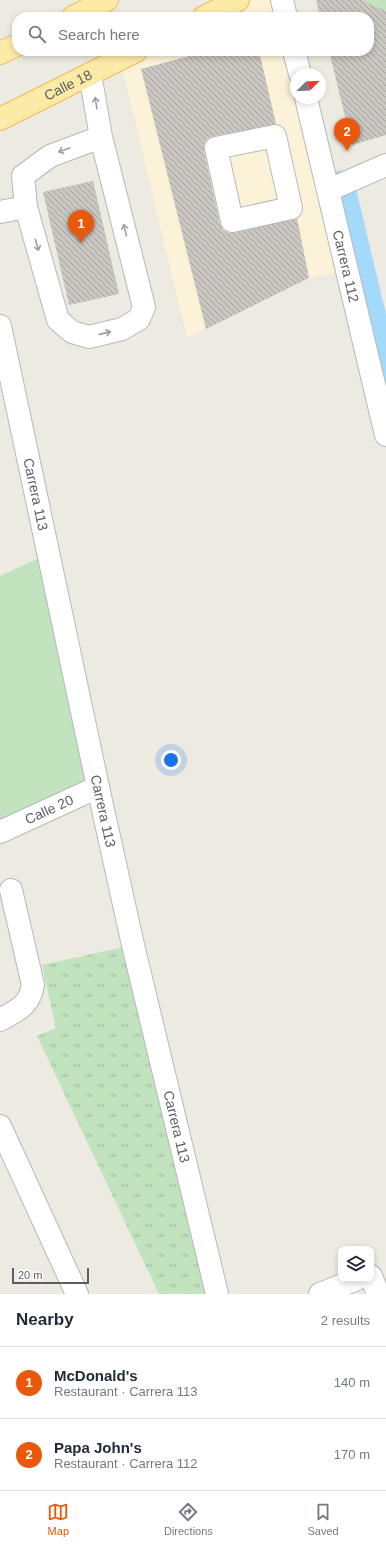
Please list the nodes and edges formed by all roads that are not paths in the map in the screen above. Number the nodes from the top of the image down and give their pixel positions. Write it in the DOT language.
graph roads {
  1 [pos="107,0"];
  2 [pos="238,0"];
  3 [pos="282,0"];
  4 [pos="82,12"];
  5 [pos="214,12"];
  6 [pos="285,12"];
  7 [pos="12,47"];
  8 [pos="0,53"];
  9 [pos="126,56"];
  10 [pos="295,56"];
  11 [pos="298,68"];
  12 [pos="90,74"];
  13 [pos="308,104"];
  14 [pos="0,119"];
  15 [pos="101,137"];
  16 [pos="386,165"];
  17 [pos="329,190"];
  18 [pos="26,207"];
  19 [pos="0,212"];
  20 [pos="0,326"];
  21 [pos="386,435"];
  22 [pos="98,787"];
  23 [pos="0,832"];
  24 [pos="11,890"];
  25 [pos="0,1020"];
  26 [pos="0,1126"];
  27 [pos="386,1267"];
  28 [pos="374,1273"];
  29 [pos="350,1282"];
  30 [pos="374,1282"];
  31 [pos="77,1294"];
  32 [pos="217,1294"];
  33 [pos="320,1294"];
  34 [pos="378,1294"];
  1 -- 4 [label="main road"];
  2 -- 5 [label="main road"];
  3 -- 6 [label="street"];
  7 -- 8 [label="main road"];
  9 -- 12 [label="main road, Calle 18"];
  10 -- 11 [label="street"];
  12 -- 14 [label="main road, Calle 18"];
  15 -- 12 [label="street, one-way"];
  13 -- 17 [label="street, Carrera 112"];
  15 -- 18 [label="street, one-way"];
  18 -- 15 [label="street, one-way"];
  16 -- 17 [label="street"];
  17 -- 21 [label="street, Carrera 112"];
  18 -- 19 [label="street"];
  20 -- 22 [label="street, Carrera 113"];
  22 -- 23 [label="street, Calle 20"];
  22 -- 32 [label="street, Carrera 113"];
  24 -- 25 [label="street"];
  26 -- 31 [label="street"];
  27 -- 28 [label="street"];
  29 -- 33 [label="street"];
  30 -- 34 [label="street"];
}
